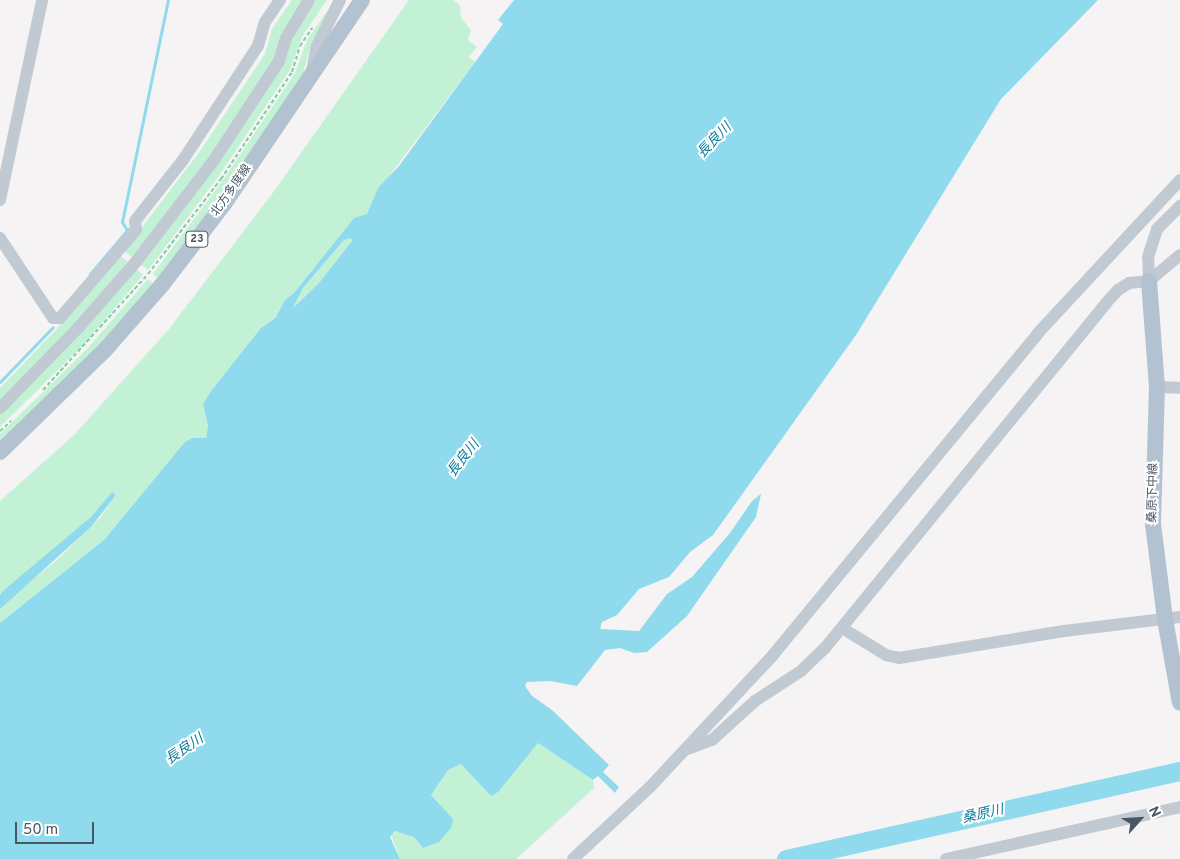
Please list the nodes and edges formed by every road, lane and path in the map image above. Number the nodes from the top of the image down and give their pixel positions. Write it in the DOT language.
graph roads {
  1 [pos="42,0"];
  2 [pos="280,0"];
  3 [pos="310,0"];
  4 [pos="340,0"];
  5 [pos="362,0"];
  6 [pos="311,74"];
  7 [pos="1180,180"];
  8 [pos="0,200"];
  9 [pos="1180,206"];
  10 [pos="0,238"];
  11 [pos="1180,256"];
  12 [pos="1149,281"];
  13 [pos="1157,387"];
  14 [pos="1180,388"];
  15 [pos="0,408"];
  16 [pos="0,452"];
  17 [pos="1172,618"];
  18 [pos="842,628"];
  19 [pos="1180,703"];
  20 [pos="684,750"];
  21 [pos="1180,807"];
  22 [pos="573,859"];
  23 [pos="946,859"];
  1 -- 8 [label="street"];
  2 -- 10 [label="street"];
  3 -- 15 [label="street"];
  4 -- 6 [label="street"];
  5 -- 6 [label="main road, 北方多度線 / 23"];
  6 -- 16 [label="main road, 北方多度線 / 23"];
  7 -- 20 [label="street"];
  9 -- 12 [label="street"];
  11 -- 12 [label="street"];
  12 -- 13 [label="main road, 桑原下中線"];
  12 -- 18 [label="street"];
  13 -- 14 [label="street"];
  13 -- 17 [label="main road, 桑原下中線"];
  17 -- 18 [label="street"];
  17 -- 19 [label="main road, 桑原下中線"];
  18 -- 20 [label="street"];
  20 -- 22 [label="street"];
  21 -- 23 [label="street"];
}
